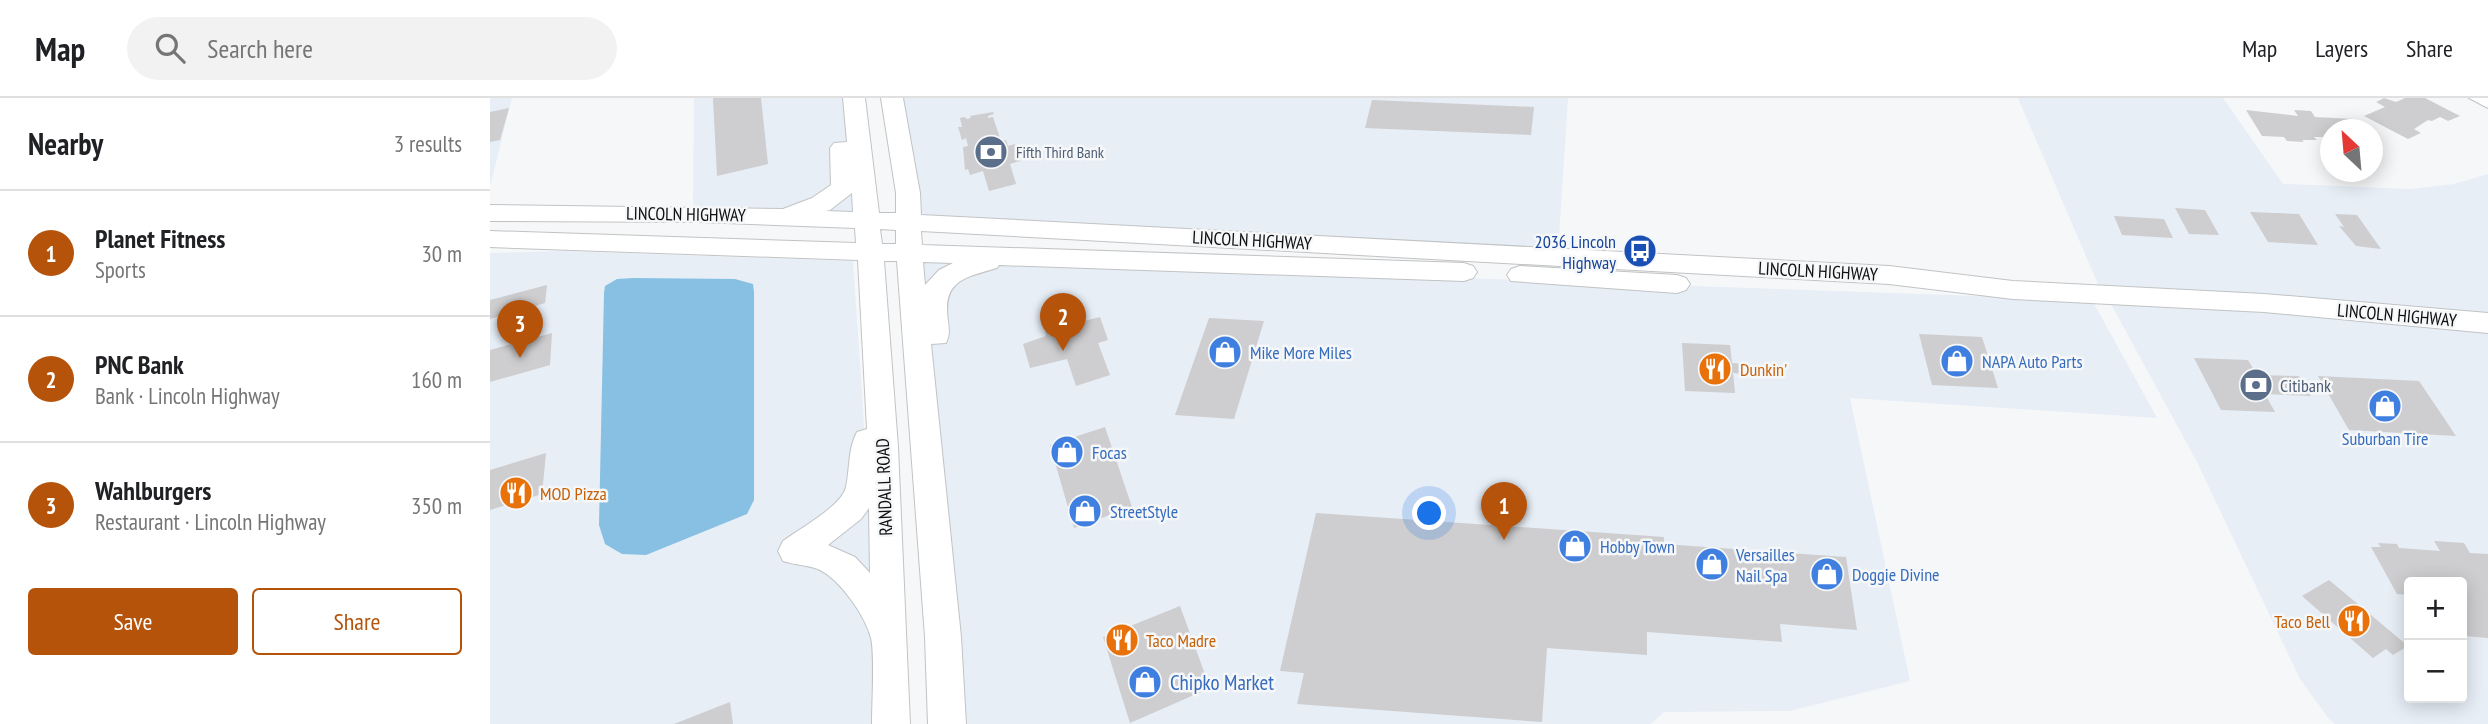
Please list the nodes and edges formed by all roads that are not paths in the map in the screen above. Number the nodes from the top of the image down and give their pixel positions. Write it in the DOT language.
graph roads {
  1 [pos="854,98"];
  2 [pos="892,98"];
  3 [pos="2476,98"];
  4 [pos="2488,104"];
  5 [pos="490,213"];
  6 [pos="782,217"];
  7 [pos="908,222"];
  8 [pos="869,236"];
  9 [pos="490,239"];
  10 [pos="909,254"];
  11 [pos="1007,257"];
  12 [pos="2013,290"];
  13 [pos="2488,324"];
  14 [pos="878,377"];
  15 [pos="926,457"];
  16 [pos="889,638"];
  17 [pos="891,724"];
  18 [pos="947,724"];
  1 -- 6 [label="main road"];
  1 -- 8 [label="main road, RANDALL ROAD"];
  2 -- 7 [label="main road"];
  3 -- 4 [label="street"];
  5 -- 6 [label="main road, LINCOLN HIGHWAY"];
  6 -- 8 [label="main road, LINCOLN HIGHWAY"];
  7 -- 8 [label="main road, LINCOLN HIGHWAY"];
  7 -- 10 [label="main road"];
  7 -- 12 [label="main road, LINCOLN HIGHWAY"];
  8 -- 9 [label="main road, LINCOLN HIGHWAY"];
  8 -- 10 [label="main road, LINCOLN HIGHWAY"];
  8 -- 14 [label="main road, RANDALL ROAD"];
  10 -- 11 [label="main road, LINCOLN HIGHWAY"];
  10 -- 15 [label="main road"];
  11 -- 12 [label="main road, LINCOLN HIGHWAY"];
  11 -- 15 [label="main road"];
  12 -- 13 [label="main road, LINCOLN HIGHWAY"];
  14 -- 16 [label="main road, RANDALL ROAD"];
  14 -- 16 [label="main road"];
  15 -- 18 [label="main road"];
  16 -- 17 [label="main road, RANDALL ROAD"];
}
